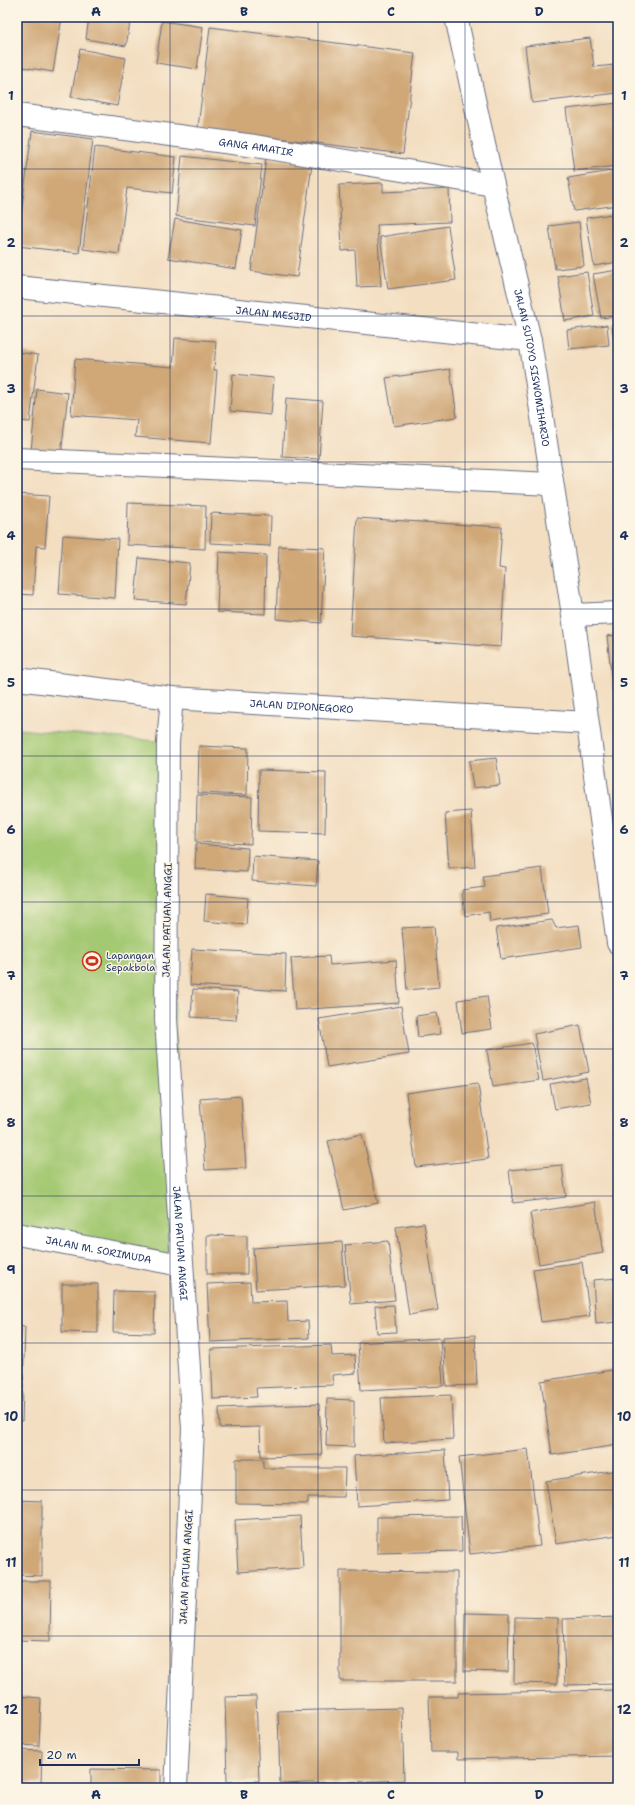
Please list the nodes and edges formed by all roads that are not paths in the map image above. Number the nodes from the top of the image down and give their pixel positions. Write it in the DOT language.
graph roads {
  1 [pos="456,17"];
  2 [pos="17,115"];
  3 [pos="493,185"];
  4 [pos="17,287"];
  5 [pos="530,340"];
  6 [pos="17,459"];
  7 [pos="552,484"];
  8 [pos="618,613"];
  9 [pos="573,615"];
  10 [pos="17,679"];
  11 [pos="172,698"];
  12 [pos="587,723"];
  13 [pos="618,944"];
  14 [pos="17,1234"];
  15 [pos="181,1265"];
  16 [pos="176,1788"];
  1 -- 3 [label="main road, JALAN SUTOYO SISWOMIHARJO"];
  2 -- 3 [label="main road, GANG AMATIR"];
  3 -- 5 [label="main road, JALAN SUTOYO SISWOMIHARJO"];
  4 -- 5 [label="main road, JALAN MESJID"];
  5 -- 7 [label="main road, JALAN SUTOYO SISWOMIHARJO"];
  6 -- 7 [label="main road"];
  7 -- 9 [label="main road, JALAN SUTOYO SISWOMIHARJO"];
  8 -- 9 [label="main road"];
  9 -- 12 [label="main road, JALAN SUTOYO SISWOMIHARJO"];
  10 -- 11 [label="main road, JALAN DIPONEGORO"];
  11 -- 12 [label="main road, JALAN DIPONEGORO"];
  11 -- 15 [label="main road, JALAN PATUAN ANGGI"];
  12 -- 13 [label="main road, JALAN SUTOYO SISWOMIHARJO"];
  14 -- 15 [label="main road, JALAN M. SORIMUDA"];
  15 -- 16 [label="main road, JALAN PATUAN ANGGI"];
}
